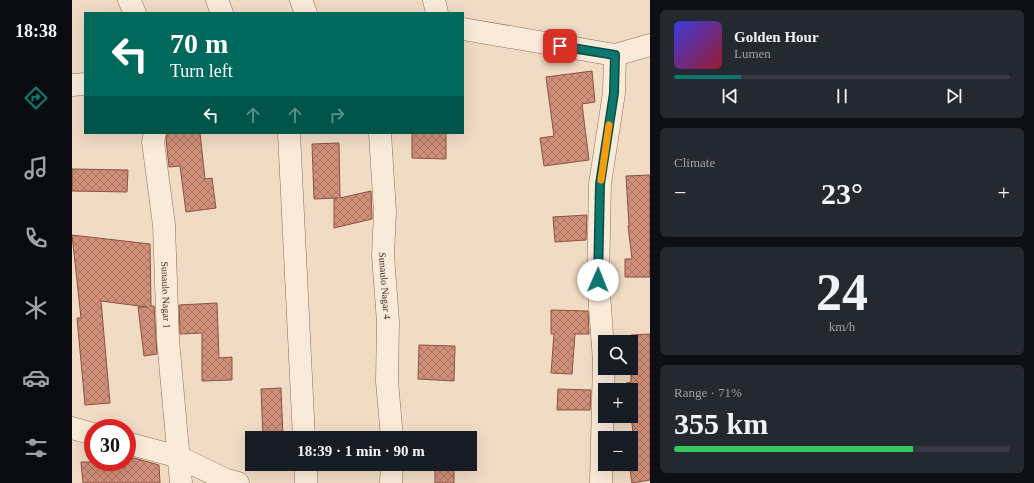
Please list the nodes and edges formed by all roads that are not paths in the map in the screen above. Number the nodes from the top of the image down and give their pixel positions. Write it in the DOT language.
graph roads {
  1 [pos="129,0"];
  2 [pos="217,0"];
  3 [pos="301,0"];
  4 [pos="434,0"];
  5 [pos="135,12"];
  6 [pos="222,12"];
  7 [pos="306,12"];
  8 [pos="437,12"];
  9 [pos="464,29"];
  10 [pos="650,45"];
  11 [pos="615,55"];
  12 [pos="84,84"];
  13 [pos="72,85"];
  14 [pos="155,134"];
  15 [pos="289,134"];
  16 [pos="380,134"];
  17 [pos="72,428"];
  18 [pos="84,431"];
  19 [pos="304,431"];
  20 [pos="391,431"];
  21 [pos="136,445"];
  22 [pos="179,457"];
  23 [pos="306,471"];
  24 [pos="392,471"];
  25 [pos="181,483"];
  26 [pos="238,483"];
  27 [pos="306,483"];
  28 [pos="391,483"];
  29 [pos="601,483"];
  1 -- 5 [label="street"];
  2 -- 6 [label="street"];
  3 -- 7 [label="street"];
  4 -- 8 [label="street"];
  9 -- 11 [label="street"];
  10 -- 11 [label="street"];
  11 -- 29 [label="street"];
  12 -- 13 [label="street"];
  14 -- 22 [label="street, Sunaulo Nagar 1"];
  15 -- 19 [label="street"];
  16 -- 20 [label="street, Sunaulo Nagar 4"];
  17 -- 18 [label="street"];
  21 -- 22 [label="street"];
  22 -- 25 [label="street, Sunaulo Nagar 1"];
  22 -- 26 [label="street"];
  23 -- 27 [label="street"];
  24 -- 28 [label="street"];
}
